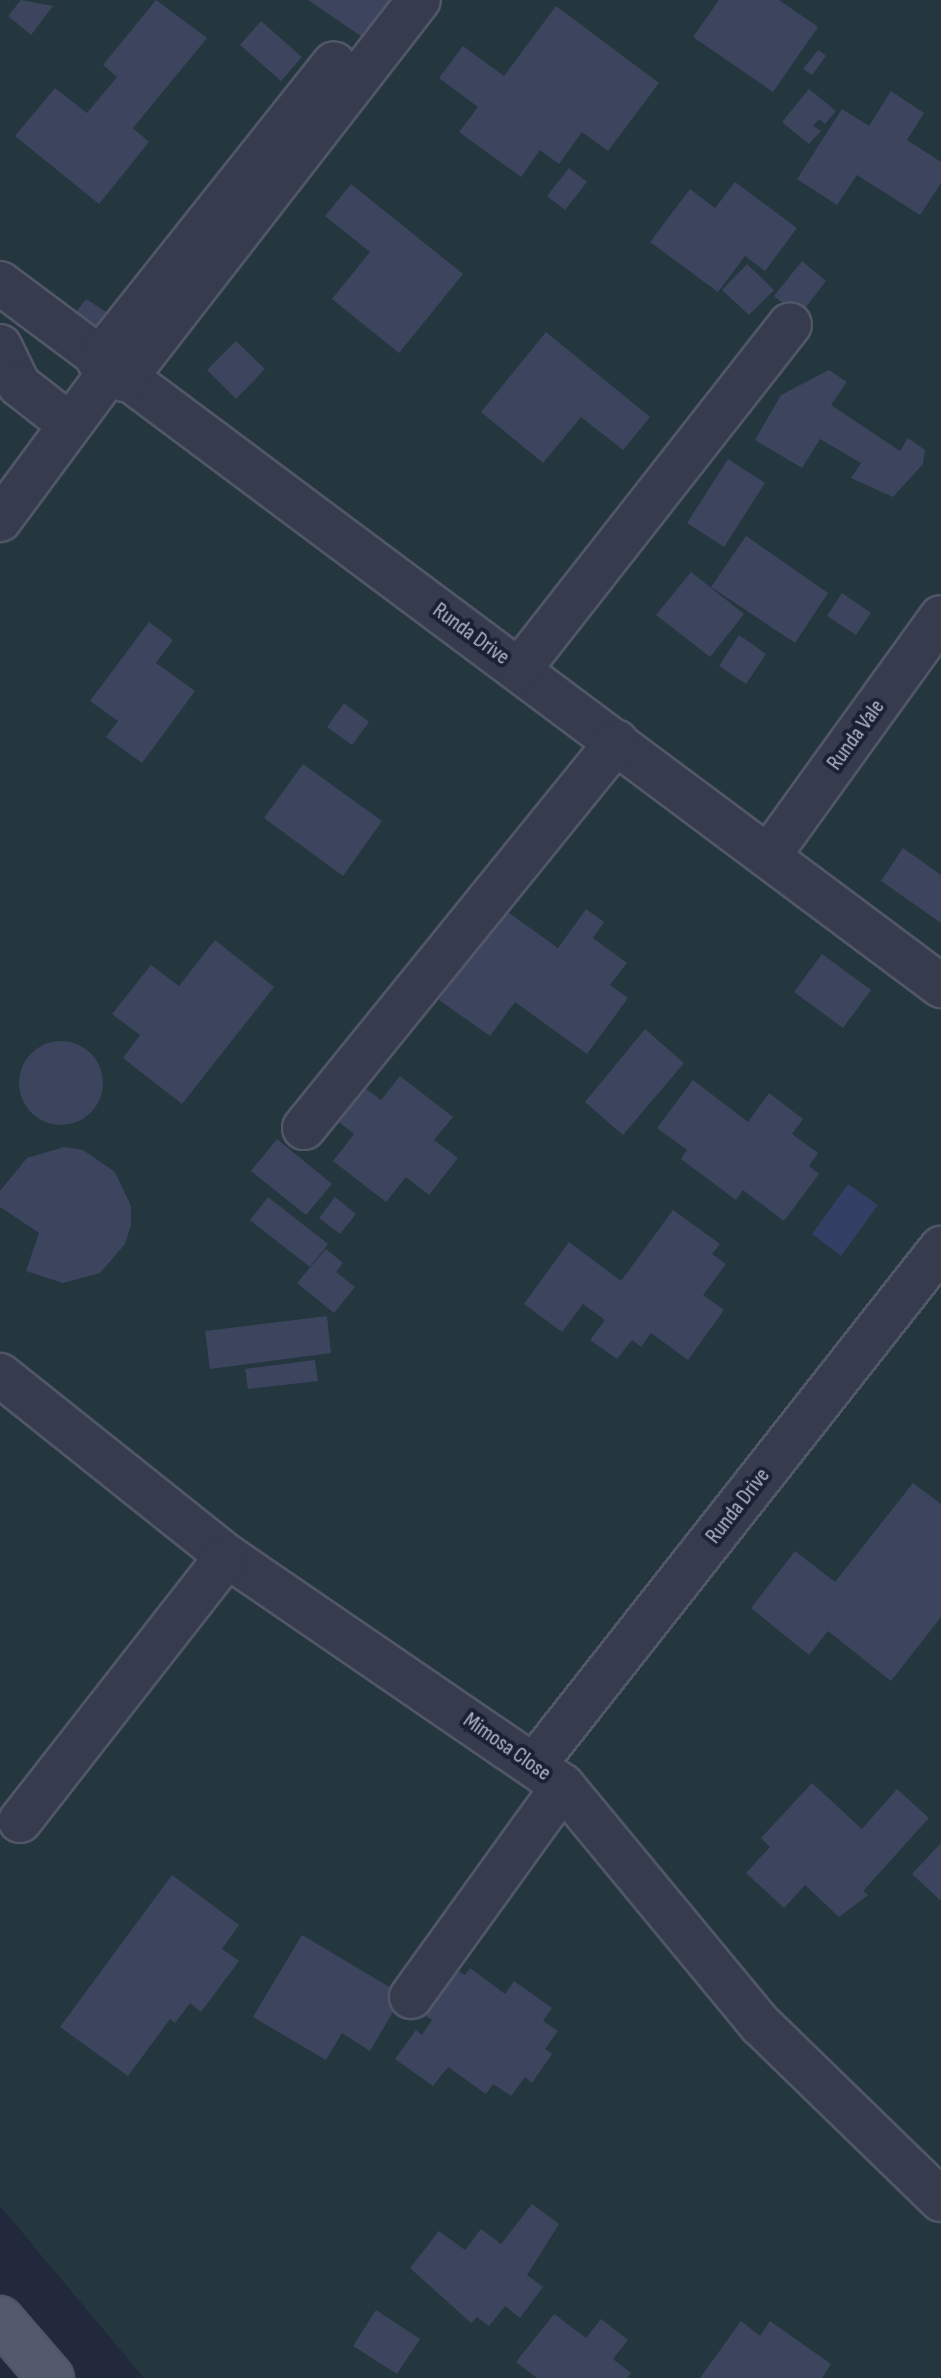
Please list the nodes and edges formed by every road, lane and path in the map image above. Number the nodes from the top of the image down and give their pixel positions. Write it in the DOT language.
graph roads {
  1 [pos="419,0"];
  2 [pos="343,52"];
  3 [pos="0,283"];
  4 [pos="790,325"];
  5 [pos="0,346"];
  6 [pos="111,370"];
  7 [pos="69,424"];
  8 [pos="0,520"];
  9 [pos="941,617"];
  10 [pos="519,670"];
  11 [pos="617,742"];
  12 [pos="770,854"];
  13 [pos="941,986"];
  14 [pos="304,1128"];
  15 [pos="941,1248"];
  16 [pos="0,1375"];
  17 [pos="227,1556"];
  18 [pos="549,1775"];
  19 [pos="20,1821"];
  20 [pos="411,1997"];
  21 [pos="941,2200"];
  22 [pos="0,2319"];
  23 [pos="51,2378"];
  1 -- 6 [label="street"];
  2 -- 6 [label="street"];
  3 -- 6 [label="street, Runda Drive"];
  4 -- 10 [label="street"];
  5 -- 7 [label="street"];
  6 -- 7 [label="street"];
  6 -- 10 [label="street, Runda Drive"];
  7 -- 8 [label="street"];
  9 -- 12 [label="street, Runda Vale"];
  10 -- 11 [label="street, Runda Drive"];
  11 -- 12 [label="street, Runda Drive"];
  11 -- 14 [label="street"];
  12 -- 13 [label="street, Runda Drive"];
  15 -- 18 [label="street, Runda Drive"];
  16 -- 17 [label="street, Mimosa Close"];
  17 -- 18 [label="street, Mimosa Close"];
  17 -- 19 [label="street"];
  18 -- 20 [label="street, Runda Drive"];
  18 -- 21 [label="street, Mimosa Close"];
  22 -- 23 [label="main road"];
}
